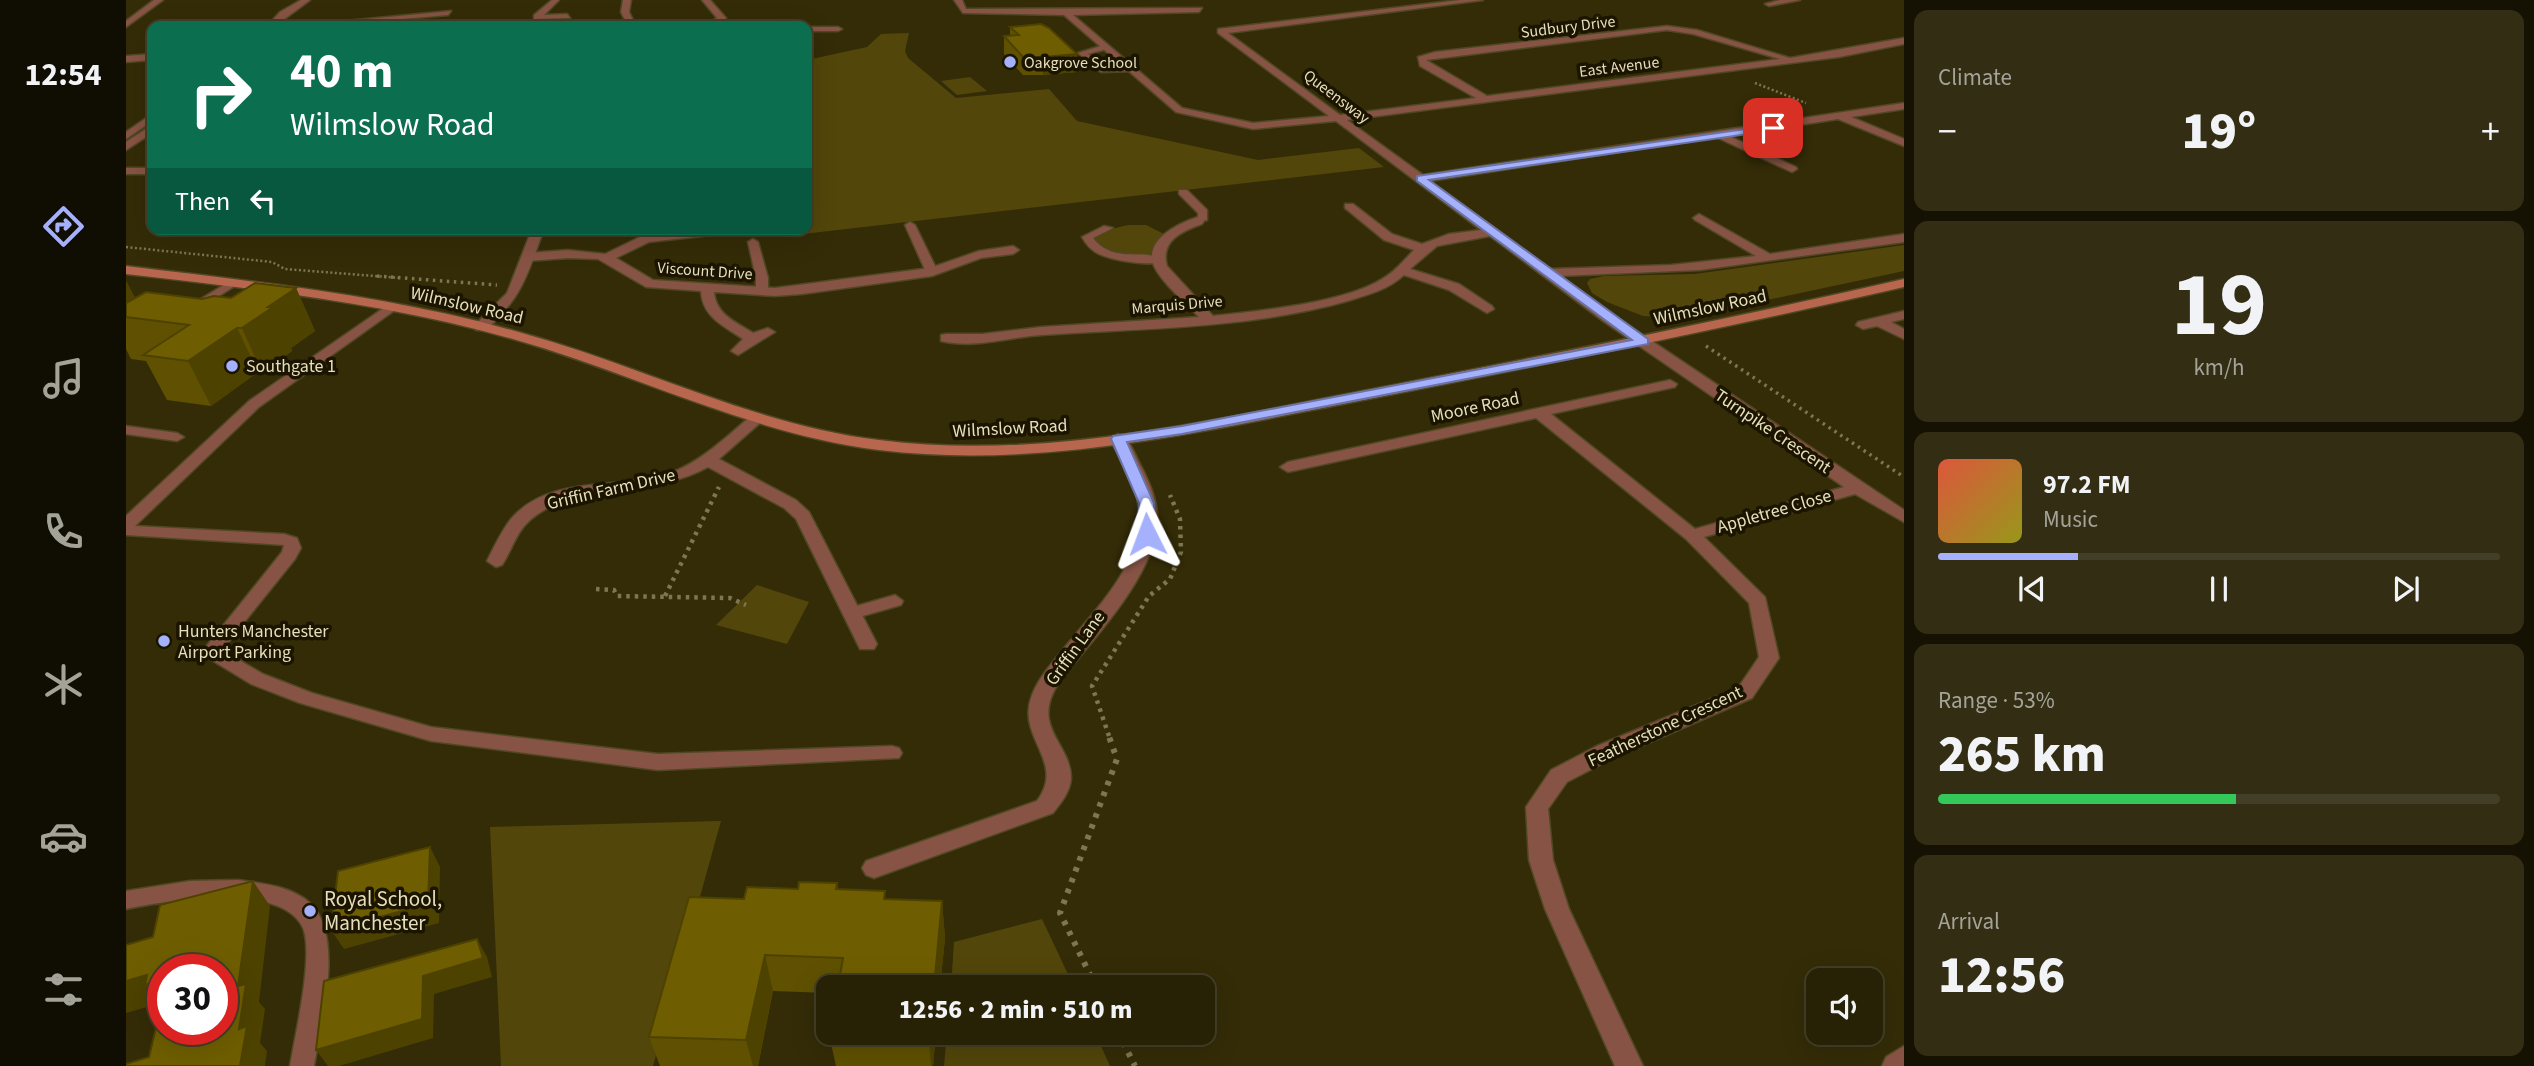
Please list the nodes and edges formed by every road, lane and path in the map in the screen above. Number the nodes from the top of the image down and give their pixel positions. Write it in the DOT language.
graph roads {
  1 [pos="159,0"];
  2 [pos="306,0"];
  3 [pos="555,0"];
  4 [pos="627,0"];
  5 [pos="706,0"];
  6 [pos="958,0"];
  7 [pos="1191,0"];
  8 [pos="1366,0"];
  9 [pos="1479,0"];
  10 [pos="1796,0"];
  11 [pos="1777,2"];
  12 [pos="1199,10"];
  13 [pos="1391,11"];
  14 [pos="142,12"];
  15 [pos="126,13"];
  16 [pos="448,13"];
  17 [pos="1066,13"];
  18 [pos="567,16"];
  19 [pos="1206,17"];
  20 [pos="276,21"];
  21 [pos="355,21"];
  22 [pos="630,21"];
  23 [pos="717,21"];
  24 [pos="126,25"];
  25 [pos="812,29"];
  26 [pos="838,29"];
  27 [pos="1904,41"];
  28 [pos="1104,47"];
  29 [pos="147,57"];
  30 [pos="126,59"];
  31 [pos="1793,60"];
  32 [pos="1131,69"];
  33 [pos="1722,69"];
  34 [pos="1485,99"];
  35 [pos="1904,106"];
  36 [pos="1842,117"];
  37 [pos="1338,118"];
  38 [pos="147,122"];
  39 [pos="147,131"];
  40 [pos="1719,135"];
  41 [pos="127,142"];
  42 [pos="1904,143"];
  43 [pos="1792,169"];
  44 [pos="147,170"];
  45 [pos="126,171"];
  46 [pos="1421,178"];
  47 [pos="1183,192"];
  48 [pos="1366,204"];
  49 [pos="1349,206"];
  50 [pos="1333,207"];
  51 [pos="1716,216"];
  52 [pos="1699,218"];
  53 [pos="1198,221"];
  54 [pos="1685,221"];
  55 [pos="910,225"];
  56 [pos="1108,228"];
  57 [pos="1492,232"];
  58 [pos="536,235"];
  59 [pos="679,235"];
  60 [pos="1904,238"];
  61 [pos="753,242"];
  62 [pos="126,247"];
  63 [pos="1423,248"];
  64 [pos="1013,250"];
  65 [pos="527,257"];
  66 [pos="605,257"];
  67 [pos="1766,257"];
  68 [pos="1158,260"];
  69 [pos="126,270"];
  70 [pos="1404,271"];
  71 [pos="932,272"];
  72 [pos="1548,273"];
  73 [pos="1904,282"];
  74 [pos="232,283"];
  75 [pos="516,286"];
  76 [pos="706,286"];
  77 [pos="762,292"];
  78 [pos="391,307"];
  79 [pos="1487,309"];
  80 [pos="1904,315"];
  81 [pos="177,316"];
  82 [pos="1208,319"];
  83 [pos="1878,321"];
  84 [pos="1863,325"];
  85 [pos="481,327"];
  86 [pos="768,332"];
  87 [pos="1904,335"];
  88 [pos="946,338"];
  89 [pos="752,339"];
  90 [pos="1643,341"];
  91 [pos="1705,345"];
  92 [pos="738,351"];
  93 [pos="1670,384"];
  94 [pos="1539,412"];
  95 [pos="756,419"];
  96 [pos="126,430"];
  97 [pos="177,437"];
  98 [pos="1118,439"];
  99 [pos="710,461"];
  100 [pos="1288,467"];
  101 [pos="735,474"];
  102 [pos="1904,477"];
  103 [pos="1857,488"];
  104 [pos="1170,493"];
  105 [pos="1904,517"];
  106 [pos="126,528"];
  107 [pos="1692,535"];
  108 [pos="496,561"];
  109 [pos="596,589"];
  110 [pos="665,596"];
  111 [pos="895,601"];
  112 [pos="746,605"];
  113 [pos="852,613"];
  114 [pos="867,644"];
  115 [pos="892,753"];
  116 [pos="874,868"];
  117 [pos="126,900"];
  118 [pos="1090,975"];
  119 [pos="1124,1045"];
  120 [pos="1904,1059"];
  121 [pos="302,1066"];
  122 [pos="1135,1066"];
  123 [pos="1629,1066"];
  124 [pos="1895,1066"];
  1 -- 14 [label="street"];
  2 -- 20 [label="street"];
  3 -- 18 [label="lane"];
  4 -- 22 [label="street"];
  5 -- 23 [label="street"];
  6 -- 17 [label="street"];
  7 -- 12 [label="street"];
  8 -- 13 [label="street"];
  9 -- 13 [label="street, Queensway"];
  10 -- 11 [label="street"];
  12 -- 17 [label="street"];
  12 -- 19 [label="street"];
  13 -- 37 [label="street, Queensway"];
  14 -- 15 [label="street"];
  14 -- 24 [label="street"];
  16 -- 21 [label="street"];
  17 -- 28 [label="street, East Avenue"];
  25 -- 26 [label="street"];
  27 -- 31 [label="street, East Avenue"];
  28 -- 32 [label="street, East Avenue"];
  28 -- 32 [label="lane"];
  29 -- 30 [label="street"];
  31 -- 33 [label="street, East Avenue"];
  31 -- 34 [label="street, Sudbury Drive"];
  32 -- 37 [label="street, East Avenue"];
  33 -- 34 [label="street, East Avenue"];
  33 -- 36 [label="path"];
  34 -- 37 [label="street, East Avenue"];
  35 -- 36 [label="street"];
  36 -- 40 [label="street"];
  36 -- 42 [label="street"];
  37 -- 46 [label="street, Queensway"];
  38 -- 41 [label="lane"];
  39 -- 41 [label="street"];
  40 -- 43 [label="street"];
  40 -- 46 [label="street"];
  44 -- 45 [label="street"];
  46 -- 57 [label="street, Queensway"];
  47 -- 53 [label="lane"];
  48 -- 49 [label="street"];
  49 -- 50 [label="street"];
  49 -- 63 [label="street"];
  51 -- 52 [label="street"];
  52 -- 54 [label="street"];
  52 -- 67 [label="street"];
  53 -- 68 [label="street"];
  55 -- 71 [label="lane"];
  56 -- 68 [label="lane"];
  57 -- 63 [label="street"];
  57 -- 72 [label="street, Queensway"];
  58 -- 65 [label="street"];
  59 -- 66 [label="street"];
  60 -- 67 [label="street"];
  61 -- 77 [label="lane, Viscount Drive"];
  62 -- 75 [label="path"];
  63 -- 70 [label="street, Marquis Drive"];
  64 -- 71 [label="street, Viscount Drive"];
  65 -- 66 [label="street"];
  65 -- 75 [label="street"];
  66 -- 76 [label="street, Viscount Drive"];
  67 -- 72 [label="street"];
  68 -- 82 [label="street"];
  69 -- 74 [label="main road, Wilmslow Road"];
  70 -- 79 [label="street"];
  70 -- 82 [label="street, Marquis Drive"];
  71 -- 77 [label="street, Viscount Drive"];
  72 -- 90 [label="street, Queensway"];
  73 -- 90 [label="main road, Wilmslow Road"];
  74 -- 78 [label="main road, Wilmslow Road"];
  74 -- 81 [label="lane"];
  75 -- 85 [label="street"];
  76 -- 77 [label="street, Viscount Drive"];
  76 -- 89 [label="street"];
  78 -- 85 [label="main road, Wilmslow Road"];
  78 -- 106 [label="lane"];
  80 -- 83 [label="street"];
  82 -- 88 [label="street, Marquis Drive"];
  83 -- 84 [label="street"];
  83 -- 87 [label="street"];
  85 -- 95 [label="main road, Wilmslow Road"];
  86 -- 89 [label="street"];
  89 -- 92 [label="street"];
  90 -- 98 [label="main road, Wilmslow Road"];
  90 -- 103 [label="street, Turnpike Crescent"];
  91 -- 102 [label="path"];
  93 -- 94 [label="street, Moore Road"];
  94 -- 100 [label="street, Moore Road"];
  94 -- 107 [label="street, Featherstone Crescent"];
  95 -- 98 [label="main road, Wilmslow Road"];
  95 -- 99 [label="street, Griffin Farm Drive"];
  96 -- 97 [label="lane"];
  98 -- 116 [label="street, Griffin Lane"];
  99 -- 101 [label="street"];
  99 -- 108 [label="street, Griffin Farm Drive"];
  101 -- 110 [label="path"];
  101 -- 113 [label="street"];
  103 -- 105 [label="street, Turnpike Crescent"];
  103 -- 107 [label="street, Appletree Close"];
  104 -- 118 [label="path"];
  106 -- 115 [label="lane"];
  107 -- 123 [label="street, Featherstone Crescent"];
  109 -- 110 [label="path"];
  110 -- 112 [label="path"];
  111 -- 113 [label="lane"];
  113 -- 114 [label="street"];
  117 -- 121 [label="lane"];
  119 -- 122 [label="path"];
  120 -- 124 [label="street"];
}
